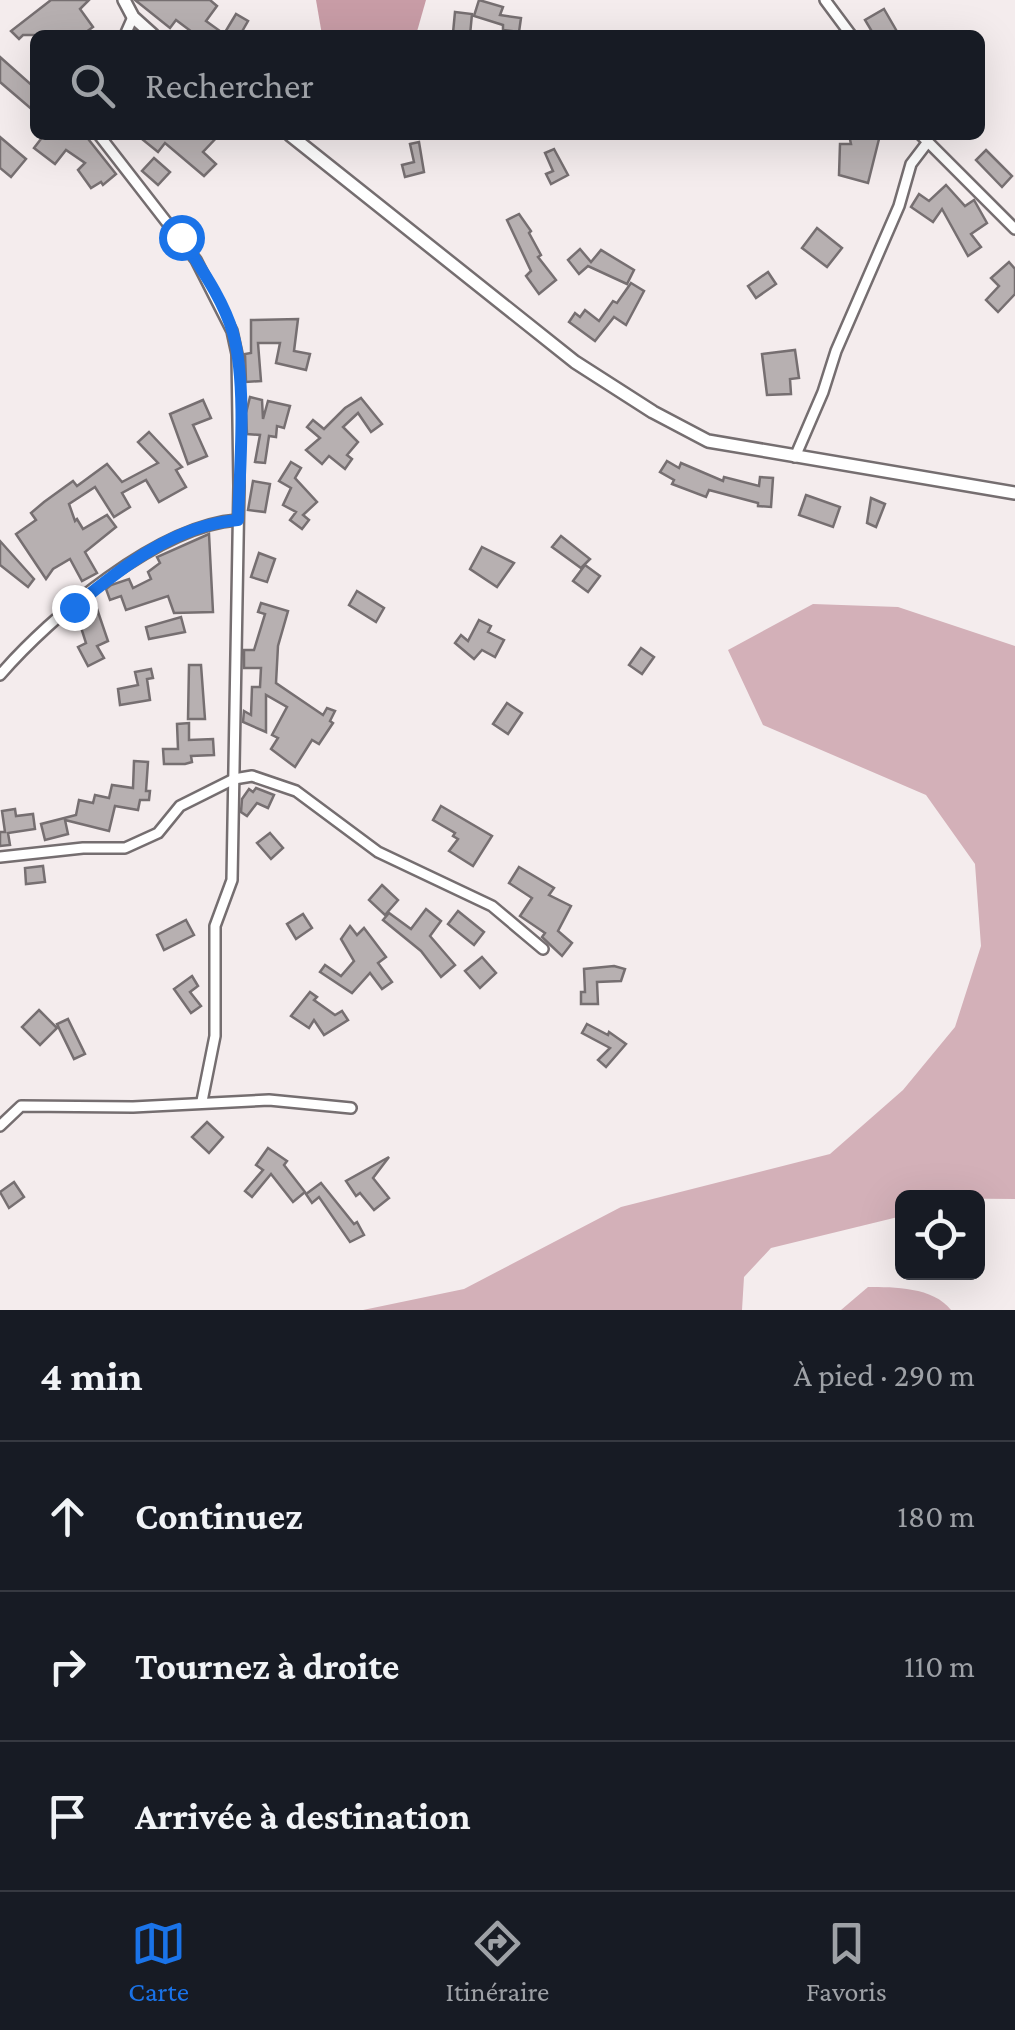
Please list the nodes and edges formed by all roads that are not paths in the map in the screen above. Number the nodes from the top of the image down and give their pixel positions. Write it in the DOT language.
graph roads {
  1 [pos="124,0"];
  2 [pos="824,0"];
  3 [pos="133,17"];
  4 [pos="127,30"];
  5 [pos="147,30"];
  6 [pos="848,30"];
  7 [pos="103,140"];
  8 [pos="296,140"];
  9 [pos="923,140"];
  10 [pos="925,140"];
  11 [pos="1015,229"];
  12 [pos="794,456"];
  13 [pos="1015,493"];
  14 [pos="238,520"];
  15 [pos="0,675"];
  16 [pos="234,779"];
  17 [pos="0,857"];
  18 [pos="543,949"];
  19 [pos="202,1101"];
  20 [pos="352,1108"];
  21 [pos="0,1126"];
  1 -- 3 [label="street"];
  2 -- 6 [label="street"];
  3 -- 4 [label="street"];
  3 -- 5 [label="street"];
  7 -- 14 [label="street"];
  8 -- 12 [label="street"];
  9 -- 12 [label="street"];
  10 -- 11 [label="street"];
  12 -- 13 [label="street"];
  14 -- 15 [label="street"];
  14 -- 16 [label="street"];
  16 -- 17 [label="street"];
  16 -- 18 [label="street"];
  16 -- 19 [label="street"];
  19 -- 20 [label="street"];
  19 -- 21 [label="street"];
}
